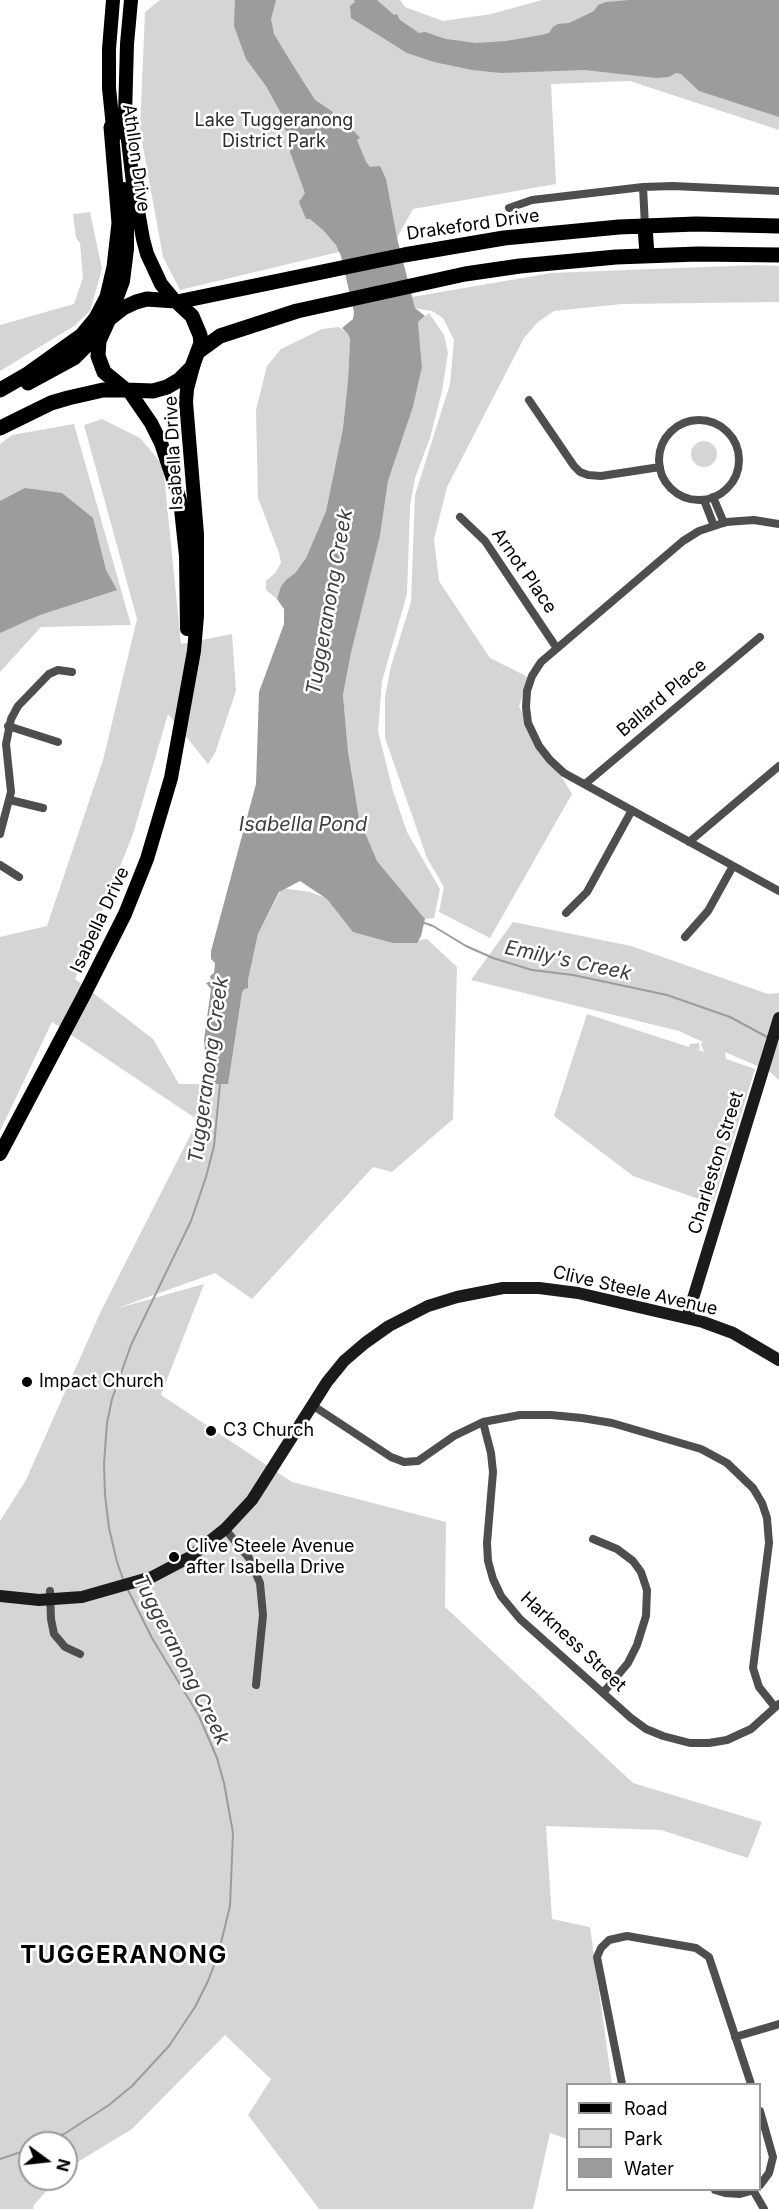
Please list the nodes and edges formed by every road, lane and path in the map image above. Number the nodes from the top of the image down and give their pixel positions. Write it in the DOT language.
graph roads {
  1 [pos="113,0"];
  2 [pos="131,0"];
  3 [pos="111,128"];
  4 [pos="643,187"];
  5 [pos="779,191"];
  6 [pos="508,208"];
  7 [pos="645,226"];
  8 [pos="779,226"];
  9 [pos="647,255"];
  10 [pos="779,255"];
  11 [pos="176,302"];
  12 [pos="108,322"];
  13 [pos="196,357"];
  14 [pos="0,390"];
  15 [pos="127,390"];
  16 [pos="0,398"];
  17 [pos="529,400"];
  18 [pos="0,428"];
  19 [pos="660,467"];
  20 [pos="709,498"];
  21 [pos="460,517"];
  22 [pos="724,523"];
  23 [pos="779,524"];
  24 [pos="714,526"];
  25 [pos="760,637"];
  26 [pos="556,647"];
  27 [pos="72,672"];
  28 [pos="187,685"];
  29 [pos="8,726"];
  30 [pos="58,742"];
  31 [pos="779,766"];
  32 [pos="585,784"];
  33 [pos="10,800"];
  34 [pos="43,808"];
  35 [pos="632,810"];
  36 [pos="0,834"];
  37 [pos="690,842"];
  38 [pos="0,865"];
  39 [pos="733,866"];
  40 [pos="19,877"];
  41 [pos="779,891"];
  42 [pos="566,913"];
  43 [pos="685,937"];
  44 [pos="778,1023"];
  45 [pos="0,1154"];
  46 [pos="687,1318"];
  47 [pos="779,1360"];
  48 [pos="312,1405"];
  49 [pos="483,1422"];
  50 [pos="225,1529"];
  51 [pos="593,1539"];
  52 [pos="0,1587"];
  53 [pos="28,1595"];
  54 [pos="50,1595"];
  55 [pos="0,1596"];
  56 [pos="80,1654"];
  57 [pos="256,1685"];
  58 [pos="603,1693"];
  59 [pos="777,1705"];
  60 [pos="779,2024"];
  61 [pos="735,2037"];
  62 [pos="622,2083"];
  63 [pos="750,2083"];
  64 [pos="761,2118"];
  65 [pos="761,2183"];
  66 [pos="719,2191"];
  67 [pos="750,2191"];
  68 [pos="755,2191"];
  69 [pos="764,2209"];
  1 -- 3 [label="main road, Athllon Drive"];
  2 -- 11 [label="main road, Athllon Drive"];
  3 -- 12 [label="main road, Athllon Drive"];
  3 -- 14 [label="highway"];
  4 -- 5 [label="street"];
  4 -- 6 [label="street"];
  4 -- 7 [label="street"];
  7 -- 8 [label="highway, Drakeford Drive"];
  7 -- 9 [label="highway"];
  7 -- 11 [label="highway, Drakeford Drive"];
  9 -- 10 [label="highway"];
  9 -- 13 [label="highway"];
  11 -- 12 [label="highway"];
  11 -- 13 [label="highway"];
  12 -- 15 [label="highway"];
  12 -- 16 [label="highway"];
  13 -- 15 [label="highway"];
  13 -- 28 [label="main road, Isabella Drive"];
  15 -- 18 [label="highway"];
  15 -- 28 [label="main road, Isabella Drive"];
  17 -- 19 [label="street"];
  19 -- 20 [label="street"];
  19 -- 20 [label="street"];
  20 -- 22 [label="street"];
  20 -- 24 [label="street"];
  21 -- 26 [label="street, Arnot Place"];
  22 -- 23 [label="street"];
  22 -- 24 [label="street"];
  24 -- 26 [label="street"];
  25 -- 32 [label="street, Ballard Place"];
  26 -- 32 [label="street"];
  27 -- 29 [label="street"];
  28 -- 45 [label="main road, Isabella Drive"];
  29 -- 30 [label="street"];
  29 -- 33 [label="street"];
  31 -- 37 [label="street"];
  32 -- 35 [label="street"];
  33 -- 34 [label="street"];
  33 -- 36 [label="street"];
  35 -- 37 [label="street"];
  35 -- 42 [label="street"];
  37 -- 39 [label="street"];
  38 -- 40 [label="street"];
  39 -- 41 [label="street"];
  39 -- 43 [label="street"];
  44 -- 46 [label="street, Charleston Street"];
  46 -- 47 [label="street, Clive Steele Avenue"];
  46 -- 48 [label="street, Clive Steele Avenue"];
  48 -- 49 [label="street"];
  48 -- 50 [label="street, Clive Steele Avenue"];
  49 -- 58 [label="street, Harkness Street"];
  49 -- 59 [label="street"];
  50 -- 54 [label="street, Clive Steele Avenue"];
  50 -- 57 [label="street"];
  51 -- 58 [label="street"];
  52 -- 53 [label="street, Clive Steele Avenue"];
  53 -- 54 [label="street, Clive Steele Avenue"];
  53 -- 55 [label="street, Clive Steele Avenue"];
  54 -- 56 [label="street"];
  58 -- 59 [label="street, Harkness Street"];
  60 -- 61 [label="street"];
  61 -- 62 [label="street"];
  61 -- 63 [label="street"];
  64 -- 65 [label="street"];
  66 -- 67 [label="street"];
  68 -- 69 [label="street"];
}
